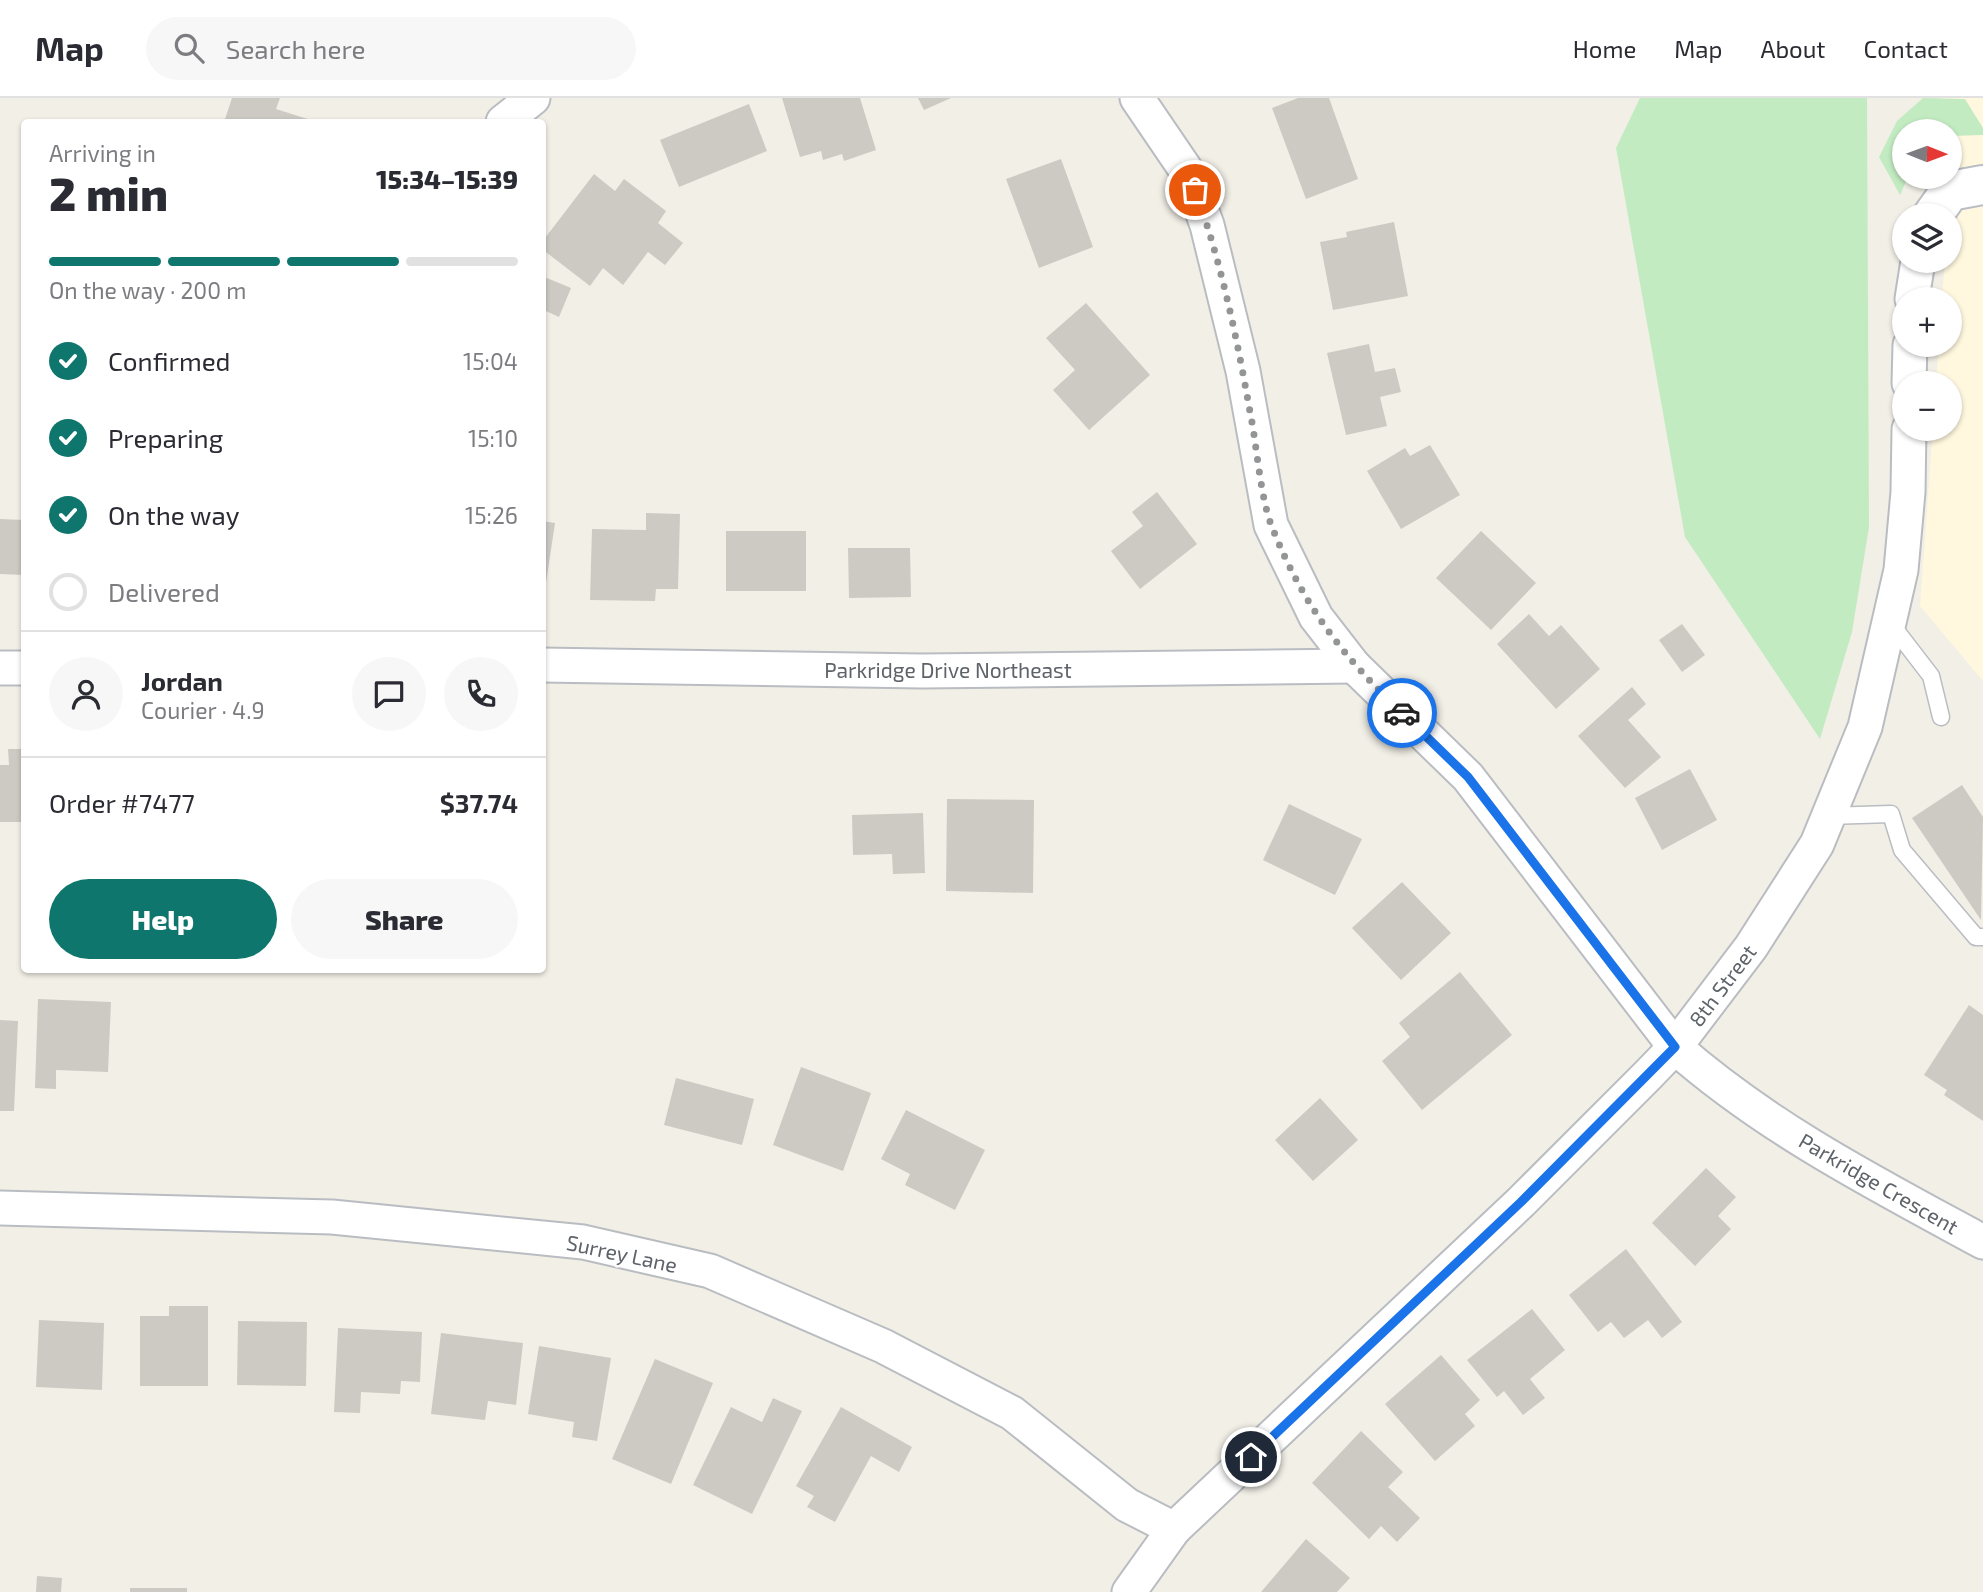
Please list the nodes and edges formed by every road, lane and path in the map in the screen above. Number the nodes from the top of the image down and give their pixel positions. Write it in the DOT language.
graph roads {
  1 [pos="533,98"];
  2 [pos="1137,98"];
  3 [pos="507,119"];
  4 [pos="1983,185"];
  5 [pos="1942,203"];
  6 [pos="1909,441"];
  7 [pos="1891,624"];
  8 [pos="546,665"];
  9 [pos="1354,666"];
  10 [pos="0,667"];
  11 [pos="21,668"];
  12 [pos="1941,716"];
  13 [pos="1828,816"];
  14 [pos="1983,937"];
  15 [pos="1675,1047"];
  16 [pos="0,1208"];
  17 [pos="1983,1242"];
  18 [pos="1174,1529"];
  19 [pos="1129,1592"];
  1 -- 3 [label="street"];
  2 -- 9 [label="street, Parkridge Crescent"];
  4 -- 5 [label="street"];
  6 -- 7 [label="street, 8th Street"];
  7 -- 12 [label="lane"];
  7 -- 13 [label="street, 8th Street"];
  8 -- 9 [label="street, Parkridge Drive Northeast"];
  9 -- 15 [label="street, Parkridge Crescent"];
  10 -- 11 [label="street"];
  13 -- 14 [label="lane"];
  13 -- 15 [label="street, 8th Street"];
  15 -- 17 [label="street, Parkridge Crescent"];
  15 -- 18 [label="street, 8th Street"];
  16 -- 18 [label="street, Surrey Lane"];
  18 -- 19 [label="street, 8th Street"];
}
